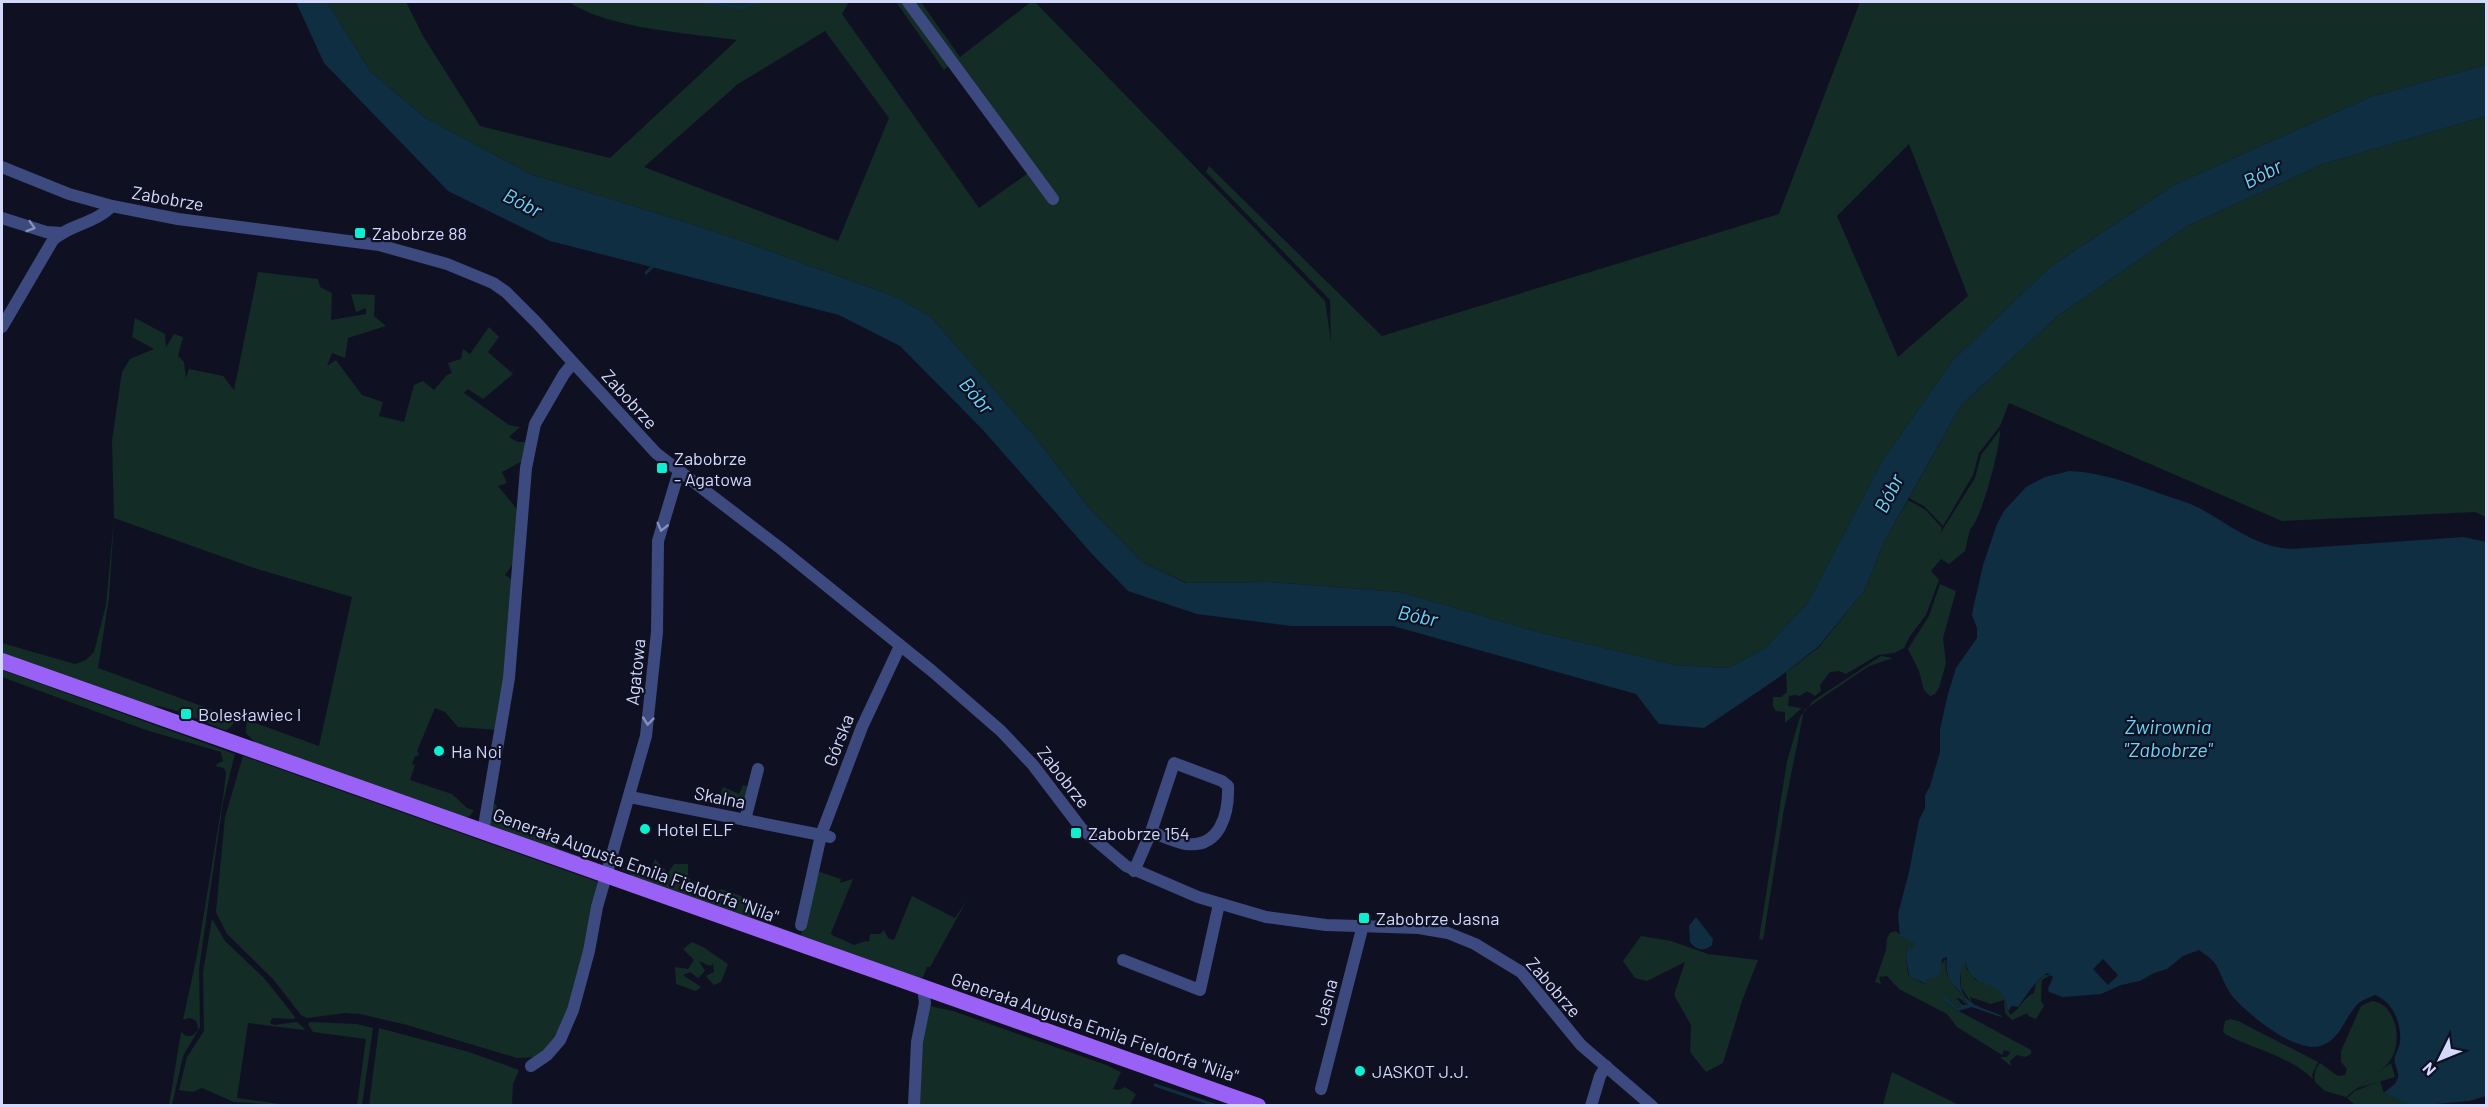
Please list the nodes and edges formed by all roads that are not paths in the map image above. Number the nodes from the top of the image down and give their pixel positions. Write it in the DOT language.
graph roads {
  1 [pos="908,2"];
  2 [pos="2,167"];
  3 [pos="1053,199"];
  4 [pos="112,206"];
  5 [pos="2,218"];
  6 [pos="62,233"];
  7 [pos="2,327"];
  8 [pos="573,363"];
  9 [pos="679,471"];
  10 [pos="900,646"];
  11 [pos="2,661"];
  12 [pos="758,769"];
  13 [pos="630,797"];
  14 [pos="746,820"];
  15 [pos="483,832"];
  16 [pos="1151,832"];
  17 [pos="825,836"];
  18 [pos="1134,871"];
  19 [pos="608,876"];
  20 [pos="1219,904"];
  21 [pos="801,925"];
  22 [pos="1364,925"];
  23 [pos="1124,960"];
  24 [pos="923,987"];
  25 [pos="531,1066"];
  26 [pos="1606,1066"];
  27 [pos="1321,1089"];
  28 [pos="914,1106"];
  29 [pos="1258,1106"];
  30 [pos="1591,1106"];
  31 [pos="1652,1106"];
  1 -- 3 [label="street"];
  2 -- 4 [label="street, Zabobrze"];
  4 -- 6 [label="street, Zabobrze"];
  4 -- 8 [label="street, Zabobrze"];
  5 -- 6 [label="street, one-way"];
  6 -- 7 [label="street, Zabobrze"];
  8 -- 9 [label="street, Zabobrze"];
  8 -- 15 [label="street"];
  9 -- 10 [label="street, Zabobrze"];
  9 -- 13 [label="street, Agatowa, one-way"];
  10 -- 17 [label="street, Górska"];
  10 -- 18 [label="street, Zabobrze"];
  11 -- 15 [label="main road, Generała Augusta Emila Fieldorfa \"Nila\""];
  12 -- 14 [label="street"];
  13 -- 14 [label="street, Skalna"];
  13 -- 19 [label="street, Agatowa"];
  14 -- 17 [label="street, Skalna"];
  15 -- 19 [label="main road, Generała Augusta Emila Fieldorfa \"Nila\""];
  16 -- 16 [label="street"];
  16 -- 18 [label="street"];
  17 -- 21 [label="street, Górska"];
  18 -- 20 [label="street, Zabobrze"];
  19 -- 24 [label="main road, Generała Augusta Emila Fieldorfa \"Nila\""];
  19 -- 25 [label="street, Agatowa"];
  20 -- 22 [label="street, Zabobrze"];
  20 -- 23 [label="street"];
  22 -- 26 [label="street, Zabobrze"];
  22 -- 27 [label="street, Jasna"];
  24 -- 28 [label="street"];
  24 -- 29 [label="main road, Generała Augusta Emila Fieldorfa \"Nila\""];
  26 -- 30 [label="street"];
  26 -- 31 [label="street, Zabobrze"];
}
